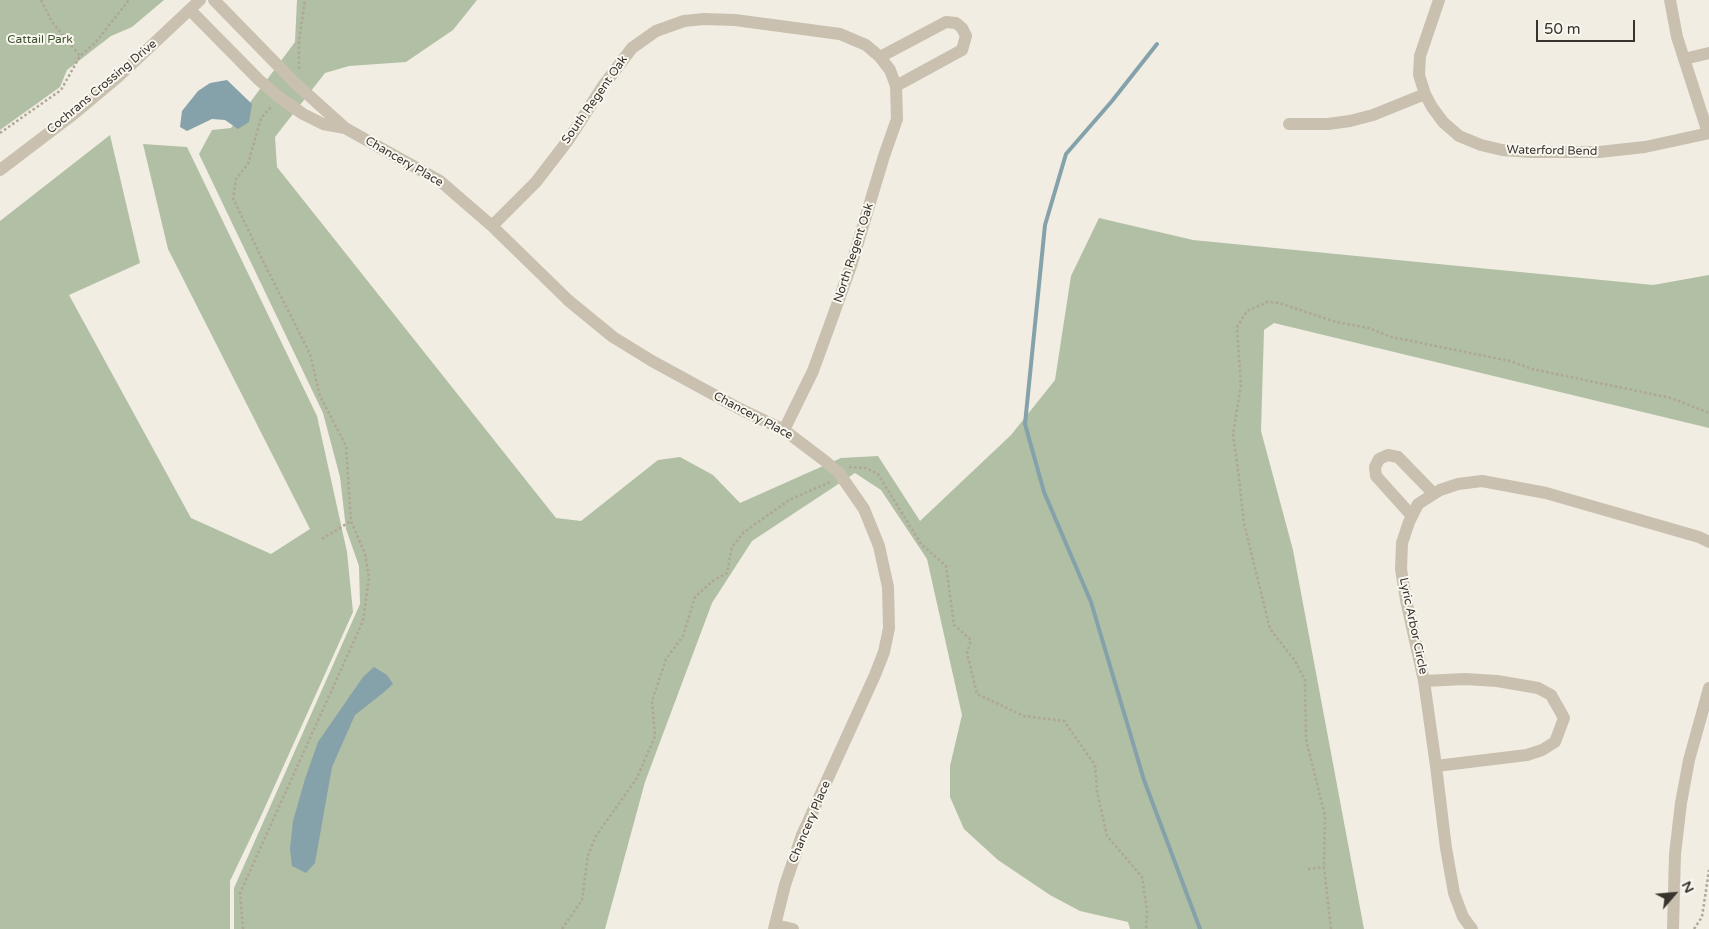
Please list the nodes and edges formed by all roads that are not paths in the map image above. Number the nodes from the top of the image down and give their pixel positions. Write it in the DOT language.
graph roads {
  1 [pos="200,0"];
  2 [pos="214,0"];
  3 [pos="1439,0"];
  4 [pos="1670,0"];
  5 [pos="190,10"];
  6 [pos="1709,53"];
  7 [pos="880,57"];
  8 [pos="1684,59"];
  9 [pos="890,70"];
  10 [pos="896,86"];
  11 [pos="1425,94"];
  12 [pos="1289,124"];
  13 [pos="345,128"];
  14 [pos="1708,133"];
  15 [pos="0,170"];
  16 [pos="492,226"];
  17 [pos="784,430"];
  18 [pos="1433,493"];
  19 [pos="1412,516"];
  20 [pos="1709,542"];
  21 [pos="1424,681"];
  22 [pos="1709,688"];
  23 [pos="1436,766"];
  24 [pos="775,927"];
  25 [pos="793,929"];
  26 [pos="1472,929"];
  27 [pos="1673,929"];
  1 -- 5 [label="street, Cochrans Crossing Drive"];
  2 -- 13 [label="street, Chancery Place"];
  3 -- 11 [label="street, Waterford Bend"];
  4 -- 8 [label="street"];
  5 -- 13 [label="street, Chancery Place"];
  5 -- 15 [label="street, Cochrans Crossing Drive"];
  6 -- 8 [label="street"];
  7 -- 9 [label="street, South Regent Oak"];
  7 -- 10 [label="street"];
  7 -- 16 [label="street, South Regent Oak"];
  8 -- 14 [label="street"];
  9 -- 10 [label="street, North Regent Oak"];
  10 -- 17 [label="street, North Regent Oak"];
  11 -- 12 [label="street"];
  11 -- 14 [label="street, Waterford Bend"];
  13 -- 16 [label="street, Chancery Place"];
  16 -- 17 [label="street, Chancery Place"];
  17 -- 24 [label="street, Chancery Place"];
  18 -- 19 [label="street, Lyric Arbor Circle"];
  18 -- 19 [label="street"];
  18 -- 20 [label="street, Lyric Arbor Circle"];
  19 -- 21 [label="street, Lyric Arbor Circle"];
  21 -- 23 [label="street, Lyric Arbor Circle"];
  21 -- 23 [label="street"];
  22 -- 27 [label="street"];
  23 -- 26 [label="street, Lyric Arbor Circle"];
  24 -- 25 [label="street"];
}
